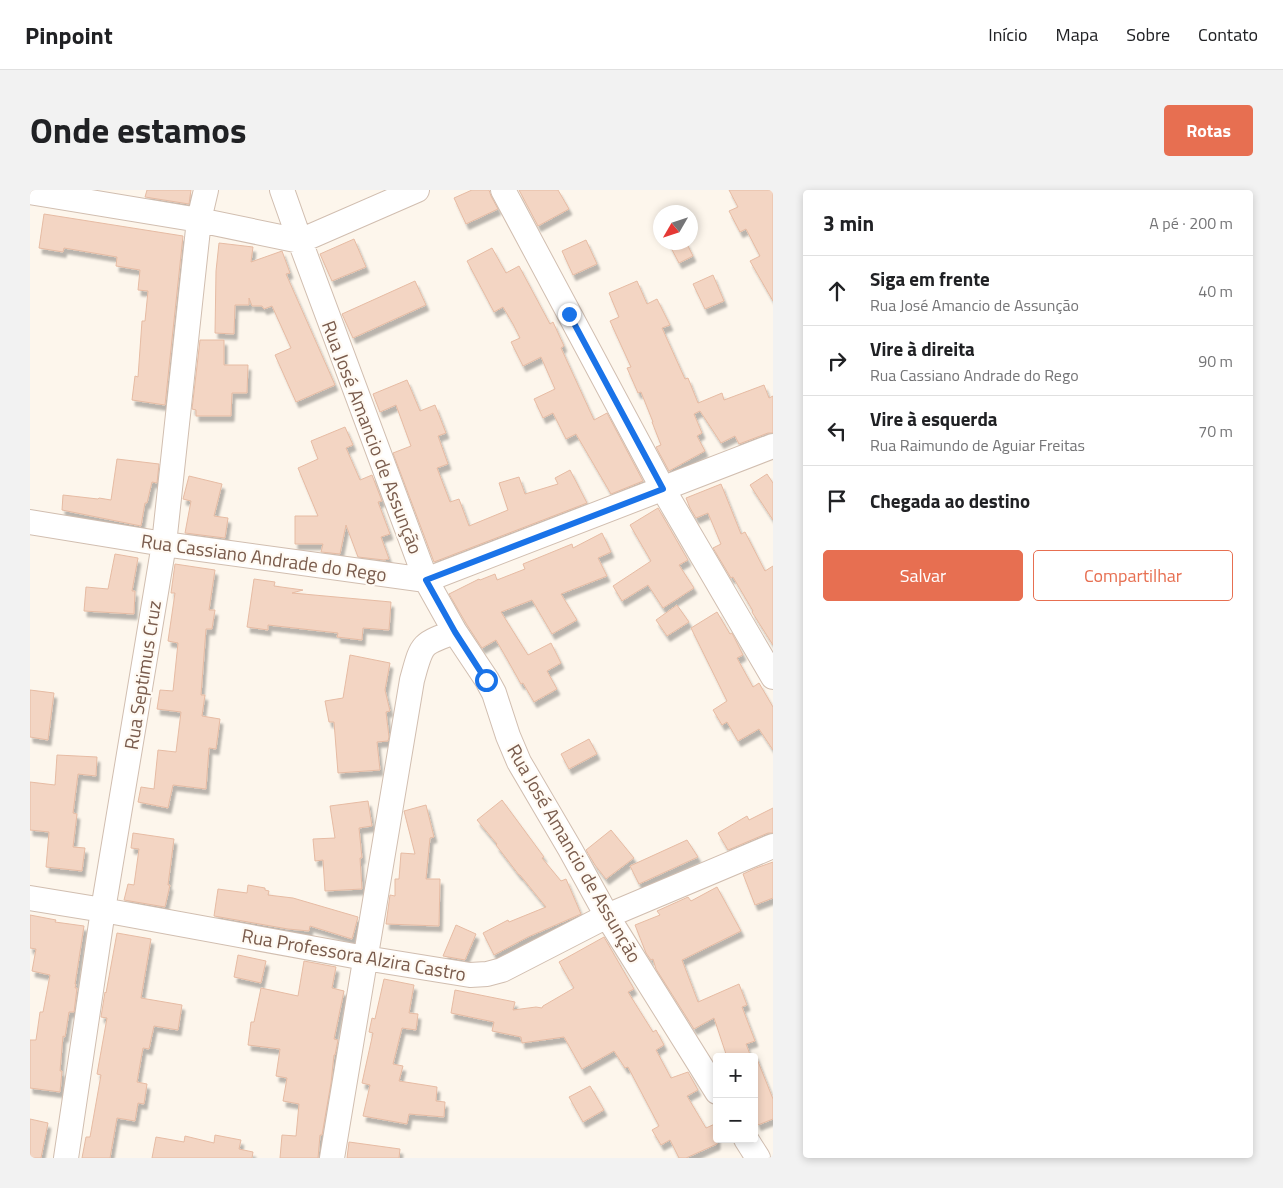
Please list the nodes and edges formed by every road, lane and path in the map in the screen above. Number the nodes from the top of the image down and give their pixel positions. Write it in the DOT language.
graph roads {
  1 [pos="206,190"];
  2 [pos="282,190"];
  3 [pos="417,190"];
  4 [pos="503,190"];
  5 [pos="30,192"];
  6 [pos="199,220"];
  7 [pos="300,241"];
  8 [pos="773,446"];
  9 [pos="663,489"];
  10 [pos="30,522"];
  11 [pos="164,544"];
  12 [pos="426,580"];
  13 [pos="455,632"];
  14 [pos="773,677"];
  15 [pos="773,846"];
  16 [pos="30,898"];
  17 [pos="103,910"];
  18 [pos="607,916"];
  19 [pos="365,958"];
  20 [pos="713,1086"];
  21 [pos="749,1143"];
  22 [pos="66,1158"];
  23 [pos="332,1158"];
  24 [pos="758,1158"];
  1 -- 6 [label="street, Rua Septimus Cruz"];
  2 -- 7 [label="street, Rua José Amancio de Assunção"];
  3 -- 7 [label="street"];
  4 -- 9 [label="street"];
  5 -- 6 [label="street"];
  6 -- 7 [label="street"];
  6 -- 11 [label="street, Rua Septimus Cruz"];
  7 -- 12 [label="street, Rua José Amancio de Assunção"];
  8 -- 9 [label="street, Rua Cassiano Andrade do Rego"];
  9 -- 12 [label="street, Rua Cassiano Andrade do Rego"];
  9 -- 14 [label="street"];
  10 -- 11 [label="street, Rua Cassiano Andrade do Rego"];
  11 -- 12 [label="street, Rua Cassiano Andrade do Rego"];
  11 -- 17 [label="street, Rua Septimus Cruz"];
  12 -- 13 [label="street, Rua José Amancio de Assunção"];
  13 -- 18 [label="street, Rua José Amancio de Assunção"];
  13 -- 19 [label="street"];
  15 -- 18 [label="street, Rua Professora Alzira Castro"];
  16 -- 17 [label="street, Rua Professora Alzira Castro"];
  17 -- 19 [label="street, Rua Professora Alzira Castro"];
  17 -- 22 [label="street, Rua Septimus Cruz"];
  18 -- 19 [label="street, Rua Professora Alzira Castro"];
  18 -- 20 [label="street, Rua José Amancio de Assunção"];
  19 -- 23 [label="street"];
  21 -- 24 [label="street"];
}
